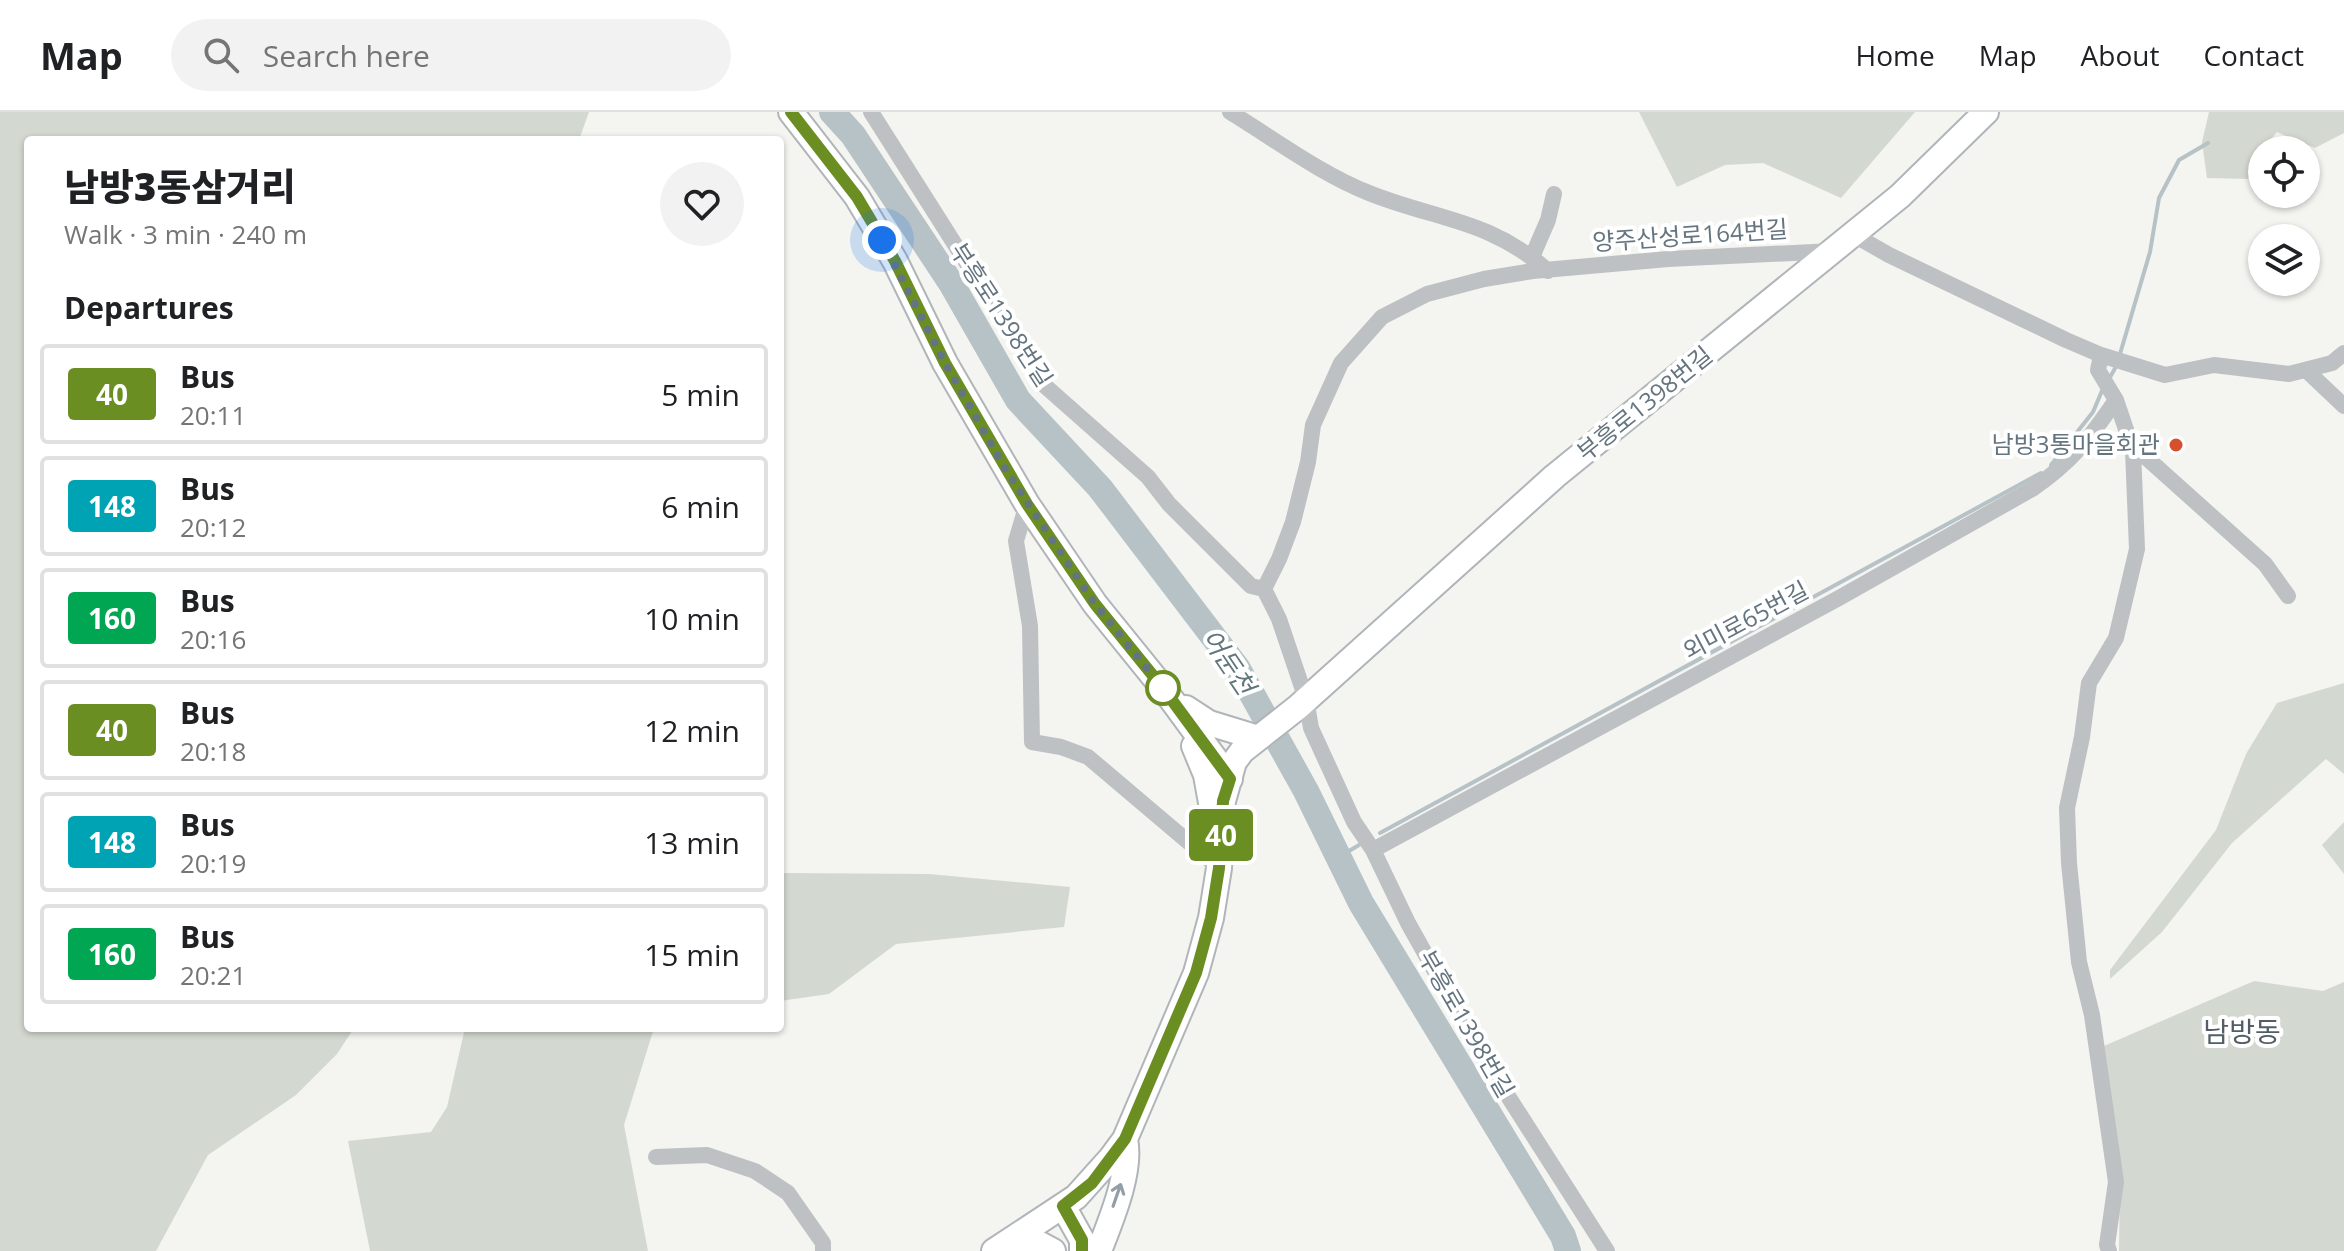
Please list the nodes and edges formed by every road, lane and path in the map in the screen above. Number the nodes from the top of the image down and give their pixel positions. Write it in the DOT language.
graph roads {
  1 [pos="791,112"];
  2 [pos="871,112"];
  3 [pos="1230,112"];
  4 [pos="1986,112"];
  5 [pos="1554,194"];
  6 [pos="1845,243"];
  7 [pos="1538,266"];
  8 [pos="2344,353"];
  9 [pos="2113,359"];
  10 [pos="2306,370"];
  11 [pos="2109,389"];
  12 [pos="2344,406"];
  13 [pos="2130,443"];
  14 [pos="1027,504"];
  15 [pos="1264,589"];
  16 [pos="2288,596"];
  17 [pos="1163,688"];
  18 [pos="1302,703"];
  19 [pos="1258,738"];
  20 [pos="1230,779"];
  21 [pos="1373,850"];
  22 [pos="1219,860"];
  23 [pos="1125,1139"];
  24 [pos="656,1157"];
  25 [pos="1063,1206"];
  26 [pos="1002,1246"];
  27 [pos="823,1251"];
  28 [pos="1053,1251"];
  29 [pos="1082,1251"];
  30 [pos="1099,1251"];
  31 [pos="1607,1251"];
  32 [pos="2109,1251"];
  1 -- 14 [label="street"];
  2 -- 15 [label="street, 부흥로1398번길"];
  3 -- 7 [label="street"];
  4 -- 6 [label="street, 부흥로1398번길"];
  5 -- 7 [label="street"];
  6 -- 7 [label="street, 양주산성로164번길"];
  6 -- 9 [label="street"];
  6 -- 18 [label="street, 부흥로1398번길"];
  7 -- 15 [label="street"];
  8 -- 10 [label="street"];
  9 -- 10 [label="street"];
  9 -- 11 [label="street"];
  10 -- 12 [label="street"];
  11 -- 13 [label="street"];
  11 -- 21 [label="street, 외미로65번길"];
  13 -- 16 [label="street"];
  13 -- 32 [label="street"];
  14 -- 17 [label="street"];
  14 -- 22 [label="street"];
  15 -- 18 [label="street, 부흥로1398번길"];
  17 -- 19 [label="street"];
  17 -- 20 [label="street"];
  17 -- 22 [label="street"];
  18 -- 19 [label="street, 부흥로1398번길"];
  18 -- 21 [label="street, 부흥로1398번길"];
  19 -- 20 [label="street, 부흥로1398번길"];
  20 -- 22 [label="street, 부흥로1398번길"];
  21 -- 31 [label="street, 부흥로1398번길"];
  22 -- 23 [label="street"];
  23 -- 25 [label="street"];
  30 -- 23 [label="street, one-way"];
  24 -- 27 [label="street"];
  25 -- 26 [label="street"];
  25 -- 29 [label="street"];
  26 -- 28 [label="street"];
}
